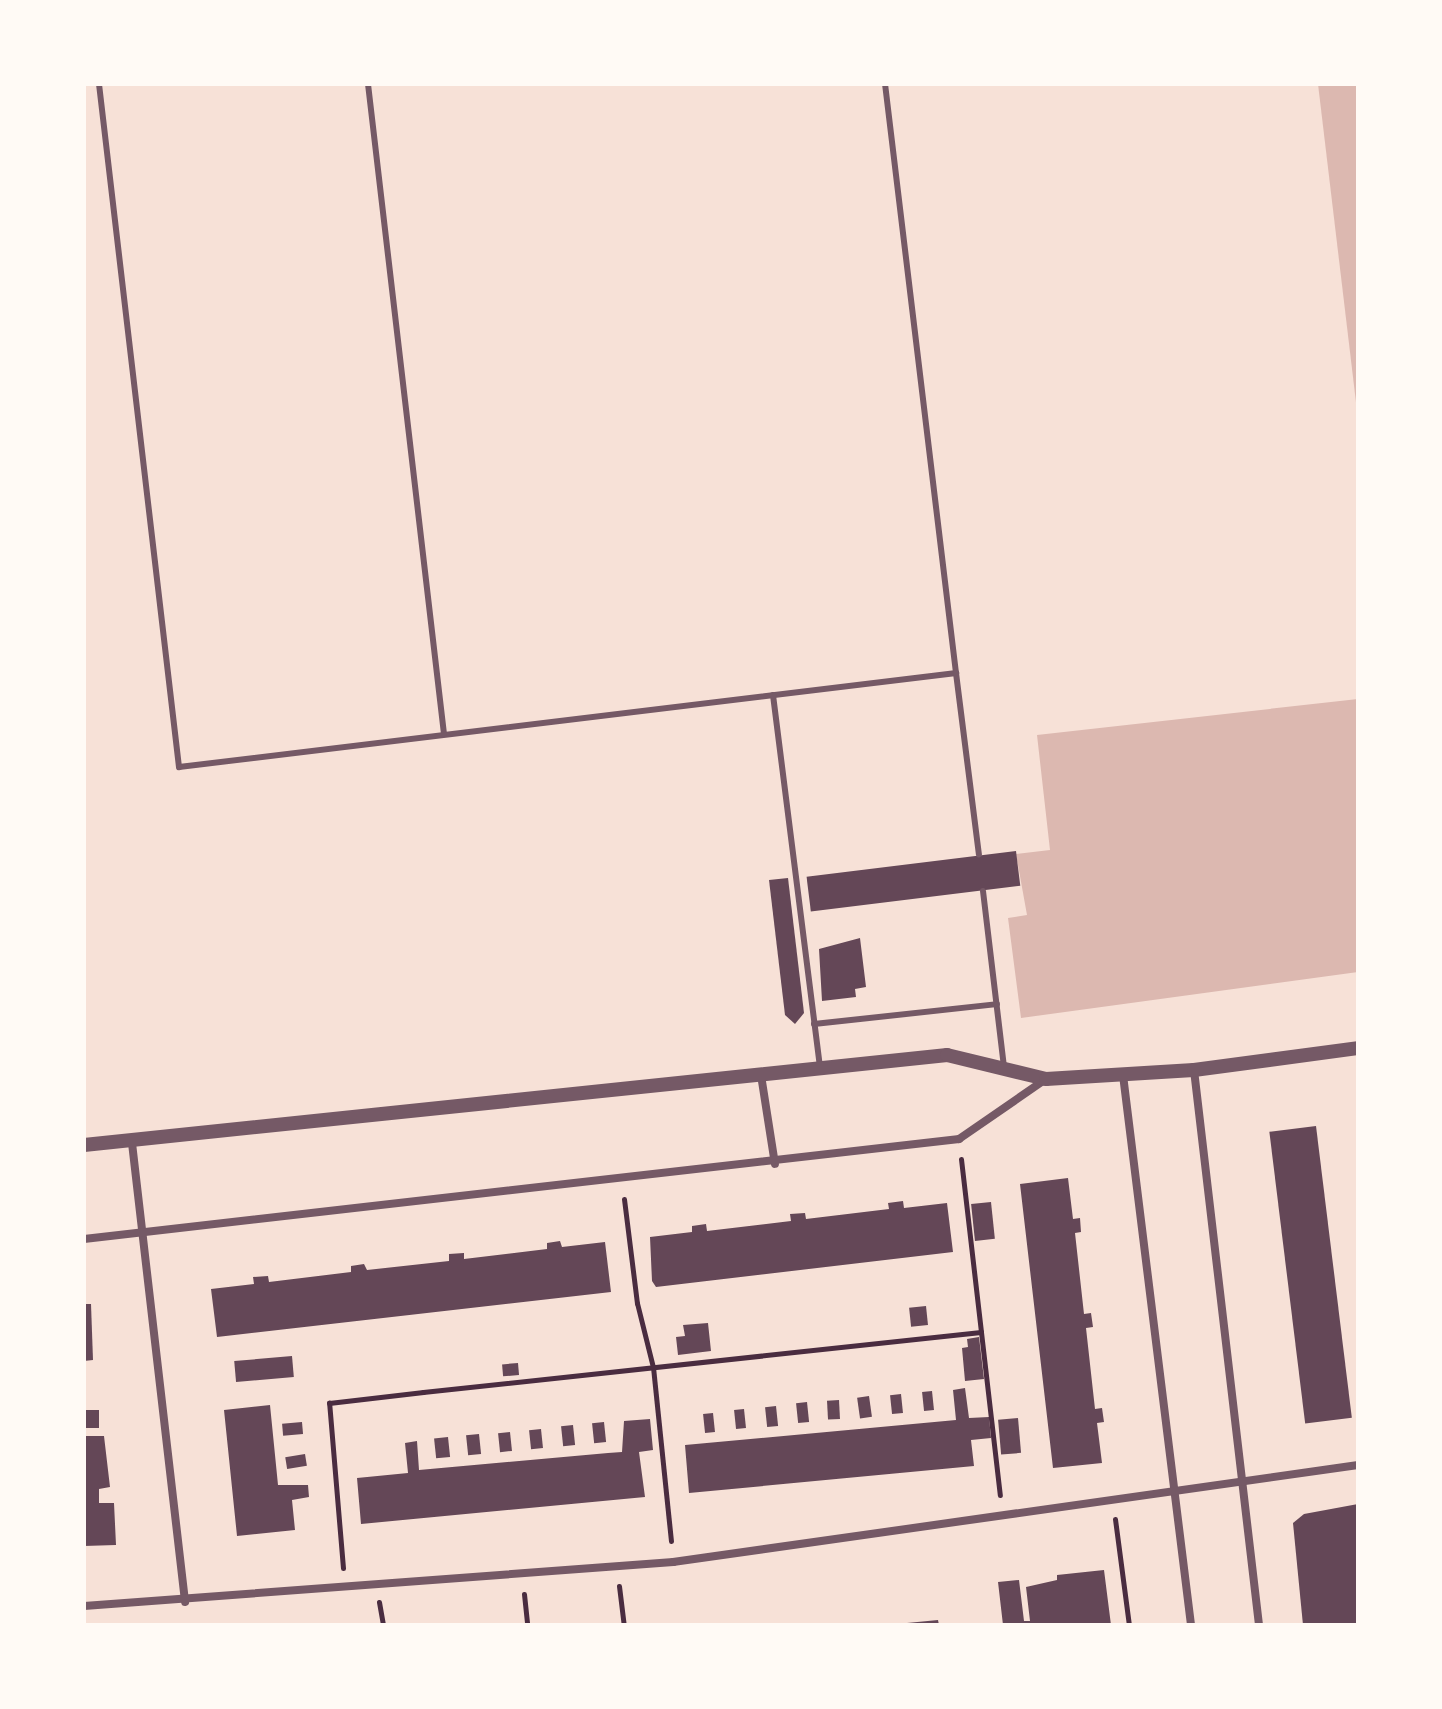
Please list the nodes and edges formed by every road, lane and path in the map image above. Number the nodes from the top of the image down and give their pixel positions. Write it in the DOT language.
graph roads {
  1 [pos="99,84"];
  2 [pos="368,84"];
  3 [pos="885,84"];
  4 [pos="956,673"];
  5 [pos="773,695"];
  6 [pos="444,734"];
  7 [pos="979,855"];
  8 [pos="983,891"];
  9 [pos="997,1004"];
  10 [pos="814,1024"];
  11 [pos="1358,1048"];
  12 [pos="821,1069"];
  13 [pos="1004,1069"];
  14 [pos="1194,1070"];
  15 [pos="761,1075"];
  16 [pos="1123,1075"];
  17 [pos="1046,1079"];
  18 [pos="959,1139"];
  19 [pos="132,1143"];
  20 [pos="84,1145"];
  21 [pos="775,1164"];
  22 [pos="622,1180"];
  23 [pos="146,1233"];
  24 [pos="84,1239"];
  25 [pos="981,1332"];
  26 [pos="653,1367"];
  27 [pos="1358,1465"];
  28 [pos="1243,1484"];
  29 [pos="1174,1495"];
  30 [pos="1113,1500"];
  31 [pos="1003,1516"];
  32 [pos="673,1562"];
  33 [pos="616,1567"];
  34 [pos="522,1575"];
  35 [pos="345,1589"];
  36 [pos="185,1602"];
  37 [pos="84,1606"];
  38 [pos="527,1625"];
  39 [pos="624,1625"];
  40 [pos="1129,1625"];
  41 [pos="1191,1625"];
  42 [pos="1259,1625"];
  1 -- 6 [label="lane"];
  2 -- 6 [label="lane"];
  3 -- 4 [label="lane"];
  4 -- 5 [label="lane"];
  4 -- 7 [label="lane"];
  5 -- 6 [label="lane"];
  5 -- 10 [label="lane"];
  8 -- 9 [label="lane"];
  9 -- 10 [label="lane"];
  9 -- 13 [label="lane"];
  10 -- 12 [label="lane"];
  11 -- 14 [label="street"];
  12 -- 13 [label="street"];
  12 -- 15 [label="street"];
  13 -- 17 [label="street"];
  14 -- 16 [label="street"];
  14 -- 28 [label="street"];
  15 -- 19 [label="street"];
  15 -- 21 [label="street"];
  16 -- 17 [label="street"];
  16 -- 29 [label="street"];
  17 -- 18 [label="street"];
  18 -- 21 [label="street"];
  18 -- 25 [label="path"];
  19 -- 20 [label="street"];
  19 -- 23 [label="street"];
  21 -- 22 [label="street"];
  22 -- 23 [label="street"];
  22 -- 26 [label="path"];
  23 -- 24 [label="street"];
  23 -- 36 [label="street"];
  25 -- 26 [label="path"];
  25 -- 31 [label="path"];
  26 -- 32 [label="path"];
  26 -- 35 [label="path"];
  27 -- 28 [label="street"];
  28 -- 29 [label="street"];
  28 -- 42 [label="street"];
  29 -- 30 [label="street"];
  29 -- 41 [label="street"];
  30 -- 31 [label="street"];
  30 -- 40 [label="path"];
  31 -- 32 [label="street"];
  32 -- 33 [label="street"];
  33 -- 34 [label="street"];
  33 -- 39 [label="path"];
  34 -- 35 [label="street"];
  34 -- 38 [label="path"];
  35 -- 36 [label="street"];
  36 -- 37 [label="street"];
}
